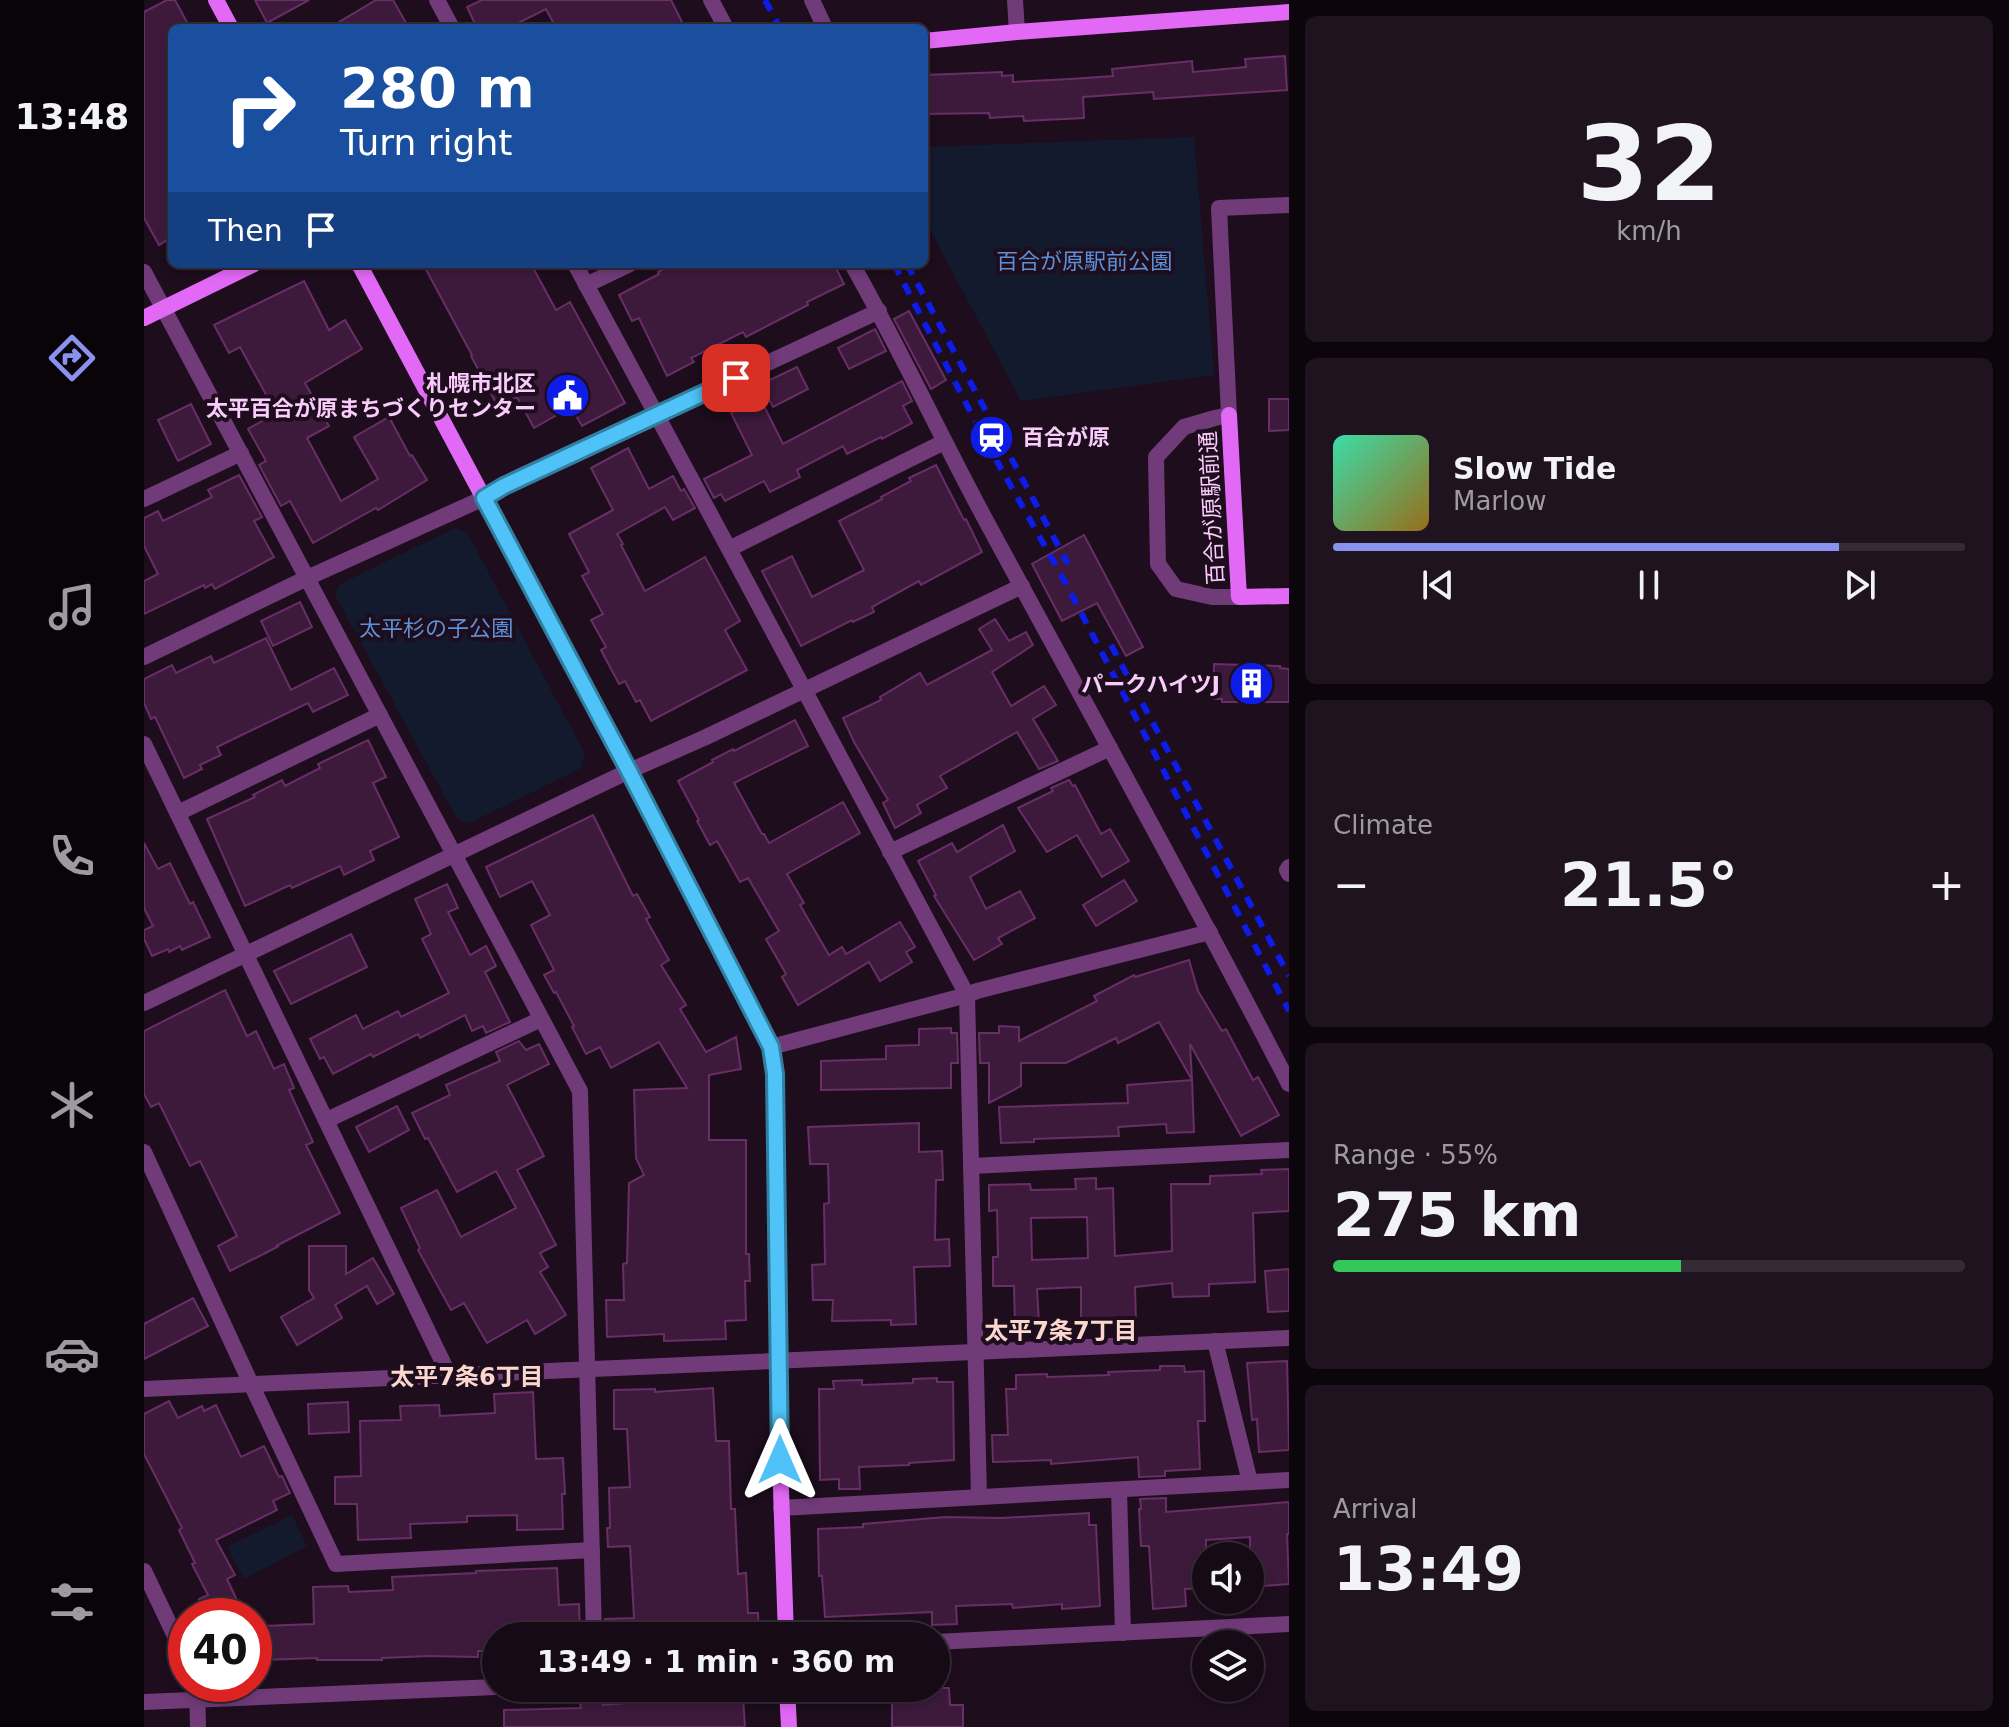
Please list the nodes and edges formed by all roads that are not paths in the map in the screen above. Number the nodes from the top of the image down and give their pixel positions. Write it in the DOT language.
graph roads {
  1 [pos="216,0"];
  2 [pos="711,0"];
  3 [pos="812,0"];
  4 [pos="1015,0"];
  5 [pos="440,1"];
  6 [pos="1289,12"];
  7 [pos="229,24"];
  8 [pos="450,24"];
  9 [pos="724,24"];
  10 [pos="823,24"];
  11 [pos="1017,32"];
  12 [pos="928,41"];
  13 [pos="1289,205"];
  14 [pos="246,268"];
  15 [pos="361,268"];
  16 [pos="577,268"];
  17 [pos="622,268"];
  18 [pos="854,268"];
  19 [pos="144,272"];
  20 [pos="586,285"];
  21 [pos="164,308"];
  22 [pos="879,311"];
  23 [pos="144,318"];
  24 [pos="1229,415"];
  25 [pos="657,416"];
  26 [pos="944,442"];
  27 [pos="241,453"];
  28 [pos="484,498"];
  29 [pos="144,499"];
  30 [pos="729,549"];
  31 [pos="307,578"];
  32 [pos="1022,586"];
  33 [pos="1289,596"];
  34 [pos="1239,597"];
  35 [pos="144,657"];
  36 [pos="804,691"];
  37 [pos="380,715"];
  38 [pos="144,744"];
  39 [pos="1110,748"];
  40 [pos="629,771"];
  41 [pos="178,813"];
  42 [pos="890,852"];
  43 [pos="455,854"];
  44 [pos="1289,867"];
  45 [pos="1289,874"];
  46 [pos="1210,932"];
  47 [pos="247,954"];
  48 [pos="967,995"];
  49 [pos="144,1003"];
  50 [pos="541,1019"];
  51 [pos="771,1047"];
  52 [pos="1289,1084"];
  53 [pos="327,1120"];
  54 [pos="1289,1150"];
  55 [pos="144,1152"];
  56 [pos="971,1166"];
  57 [pos="1289,1338"];
  58 [pos="1215,1341"];
  59 [pos="976,1352"];
  60 [pos="780,1360"];
  61 [pos="587,1369"];
  62 [pos="449,1375"];
  63 [pos="251,1384"];
  64 [pos="144,1389"];
  65 [pos="1289,1480"];
  66 [pos="1250,1482"];
  67 [pos="1119,1490"];
  68 [pos="979,1497"];
  69 [pos="781,1508"];
  70 [pos="592,1550"];
  71 [pos="144,1571"];
  72 [pos="168,1621"];
  73 [pos="594,1622"];
  74 [pos="785,1622"];
  75 [pos="1289,1624"];
  76 [pos="1123,1633"];
  77 [pos="950,1641"];
  78 [pos="482,1687"];
  79 [pos="272,1691"];
  80 [pos="168,1698"];
  81 [pos="144,1702"];
  82 [pos="198,1702"];
  83 [pos="788,1702"];
  84 [pos="198,1727"];
  85 [pos="789,1727"];
  1 -- 7 [label="street"];
  2 -- 9 [label="street"];
  3 -- 10 [label="street"];
  4 -- 11 [label="street"];
  5 -- 8 [label="street"];
  6 -- 11 [label="street"];
  11 -- 12 [label="street"];
  13 -- 24 [label="street"];
  14 -- 21 [label="street"];
  15 -- 28 [label="street"];
  16 -- 20 [label="street"];
  17 -- 20 [label="street"];
  18 -- 22 [label="street"];
  19 -- 21 [label="street"];
  20 -- 25 [label="street"];
  21 -- 23 [label="street"];
  21 -- 27 [label="street"];
  22 -- 25 [label="street"];
  22 -- 26 [label="street"];
  24 -- 34 [label="street, 百合が原駅前通"];
  24 -- 34 [label="street"];
  25 -- 28 [label="street"];
  25 -- 30 [label="street"];
  26 -- 30 [label="street"];
  26 -- 32 [label="street"];
  27 -- 29 [label="street"];
  27 -- 31 [label="street"];
  28 -- 31 [label="street"];
  28 -- 40 [label="street"];
  30 -- 36 [label="street"];
  31 -- 35 [label="street"];
  31 -- 37 [label="street"];
  32 -- 36 [label="street"];
  32 -- 39 [label="street"];
  33 -- 34 [label="street, 百合が原駅前通"];
  36 -- 40 [label="street"];
  36 -- 42 [label="street"];
  37 -- 41 [label="street"];
  37 -- 43 [label="street"];
  38 -- 41 [label="street"];
  39 -- 42 [label="street"];
  39 -- 46 [label="street"];
  40 -- 43 [label="street"];
  40 -- 51 [label="street"];
  41 -- 47 [label="street"];
  42 -- 48 [label="street"];
  43 -- 47 [label="street"];
  43 -- 50 [label="street"];
  44 -- 45 [label="street"];
  46 -- 48 [label="street"];
  46 -- 52 [label="street"];
  47 -- 49 [label="street"];
  47 -- 53 [label="street"];
  48 -- 51 [label="street"];
  48 -- 56 [label="street"];
  50 -- 53 [label="street"];
  50 -- 61 [label="street"];
  51 -- 60 [label="street"];
  53 -- 62 [label="street"];
  54 -- 56 [label="street"];
  55 -- 63 [label="street"];
  56 -- 59 [label="street"];
  57 -- 58 [label="street"];
  58 -- 59 [label="street"];
  58 -- 66 [label="street"];
  59 -- 60 [label="street"];
  59 -- 68 [label="street"];
  60 -- 61 [label="street"];
  60 -- 69 [label="street"];
  61 -- 62 [label="street"];
  61 -- 70 [label="street"];
  62 -- 63 [label="street"];
  63 -- 64 [label="street"];
  63 -- 70 [label="street"];
  65 -- 66 [label="street"];
  66 -- 67 [label="street"];
  67 -- 68 [label="street"];
  67 -- 76 [label="street"];
  68 -- 69 [label="street"];
  69 -- 74 [label="street"];
  70 -- 73 [label="street"];
  71 -- 72 [label="street"];
  75 -- 76 [label="street"];
  76 -- 77 [label="street"];
  78 -- 79 [label="street"];
  80 -- 81 [label="street"];
  82 -- 84 [label="street"];
  83 -- 85 [label="street"];
}
